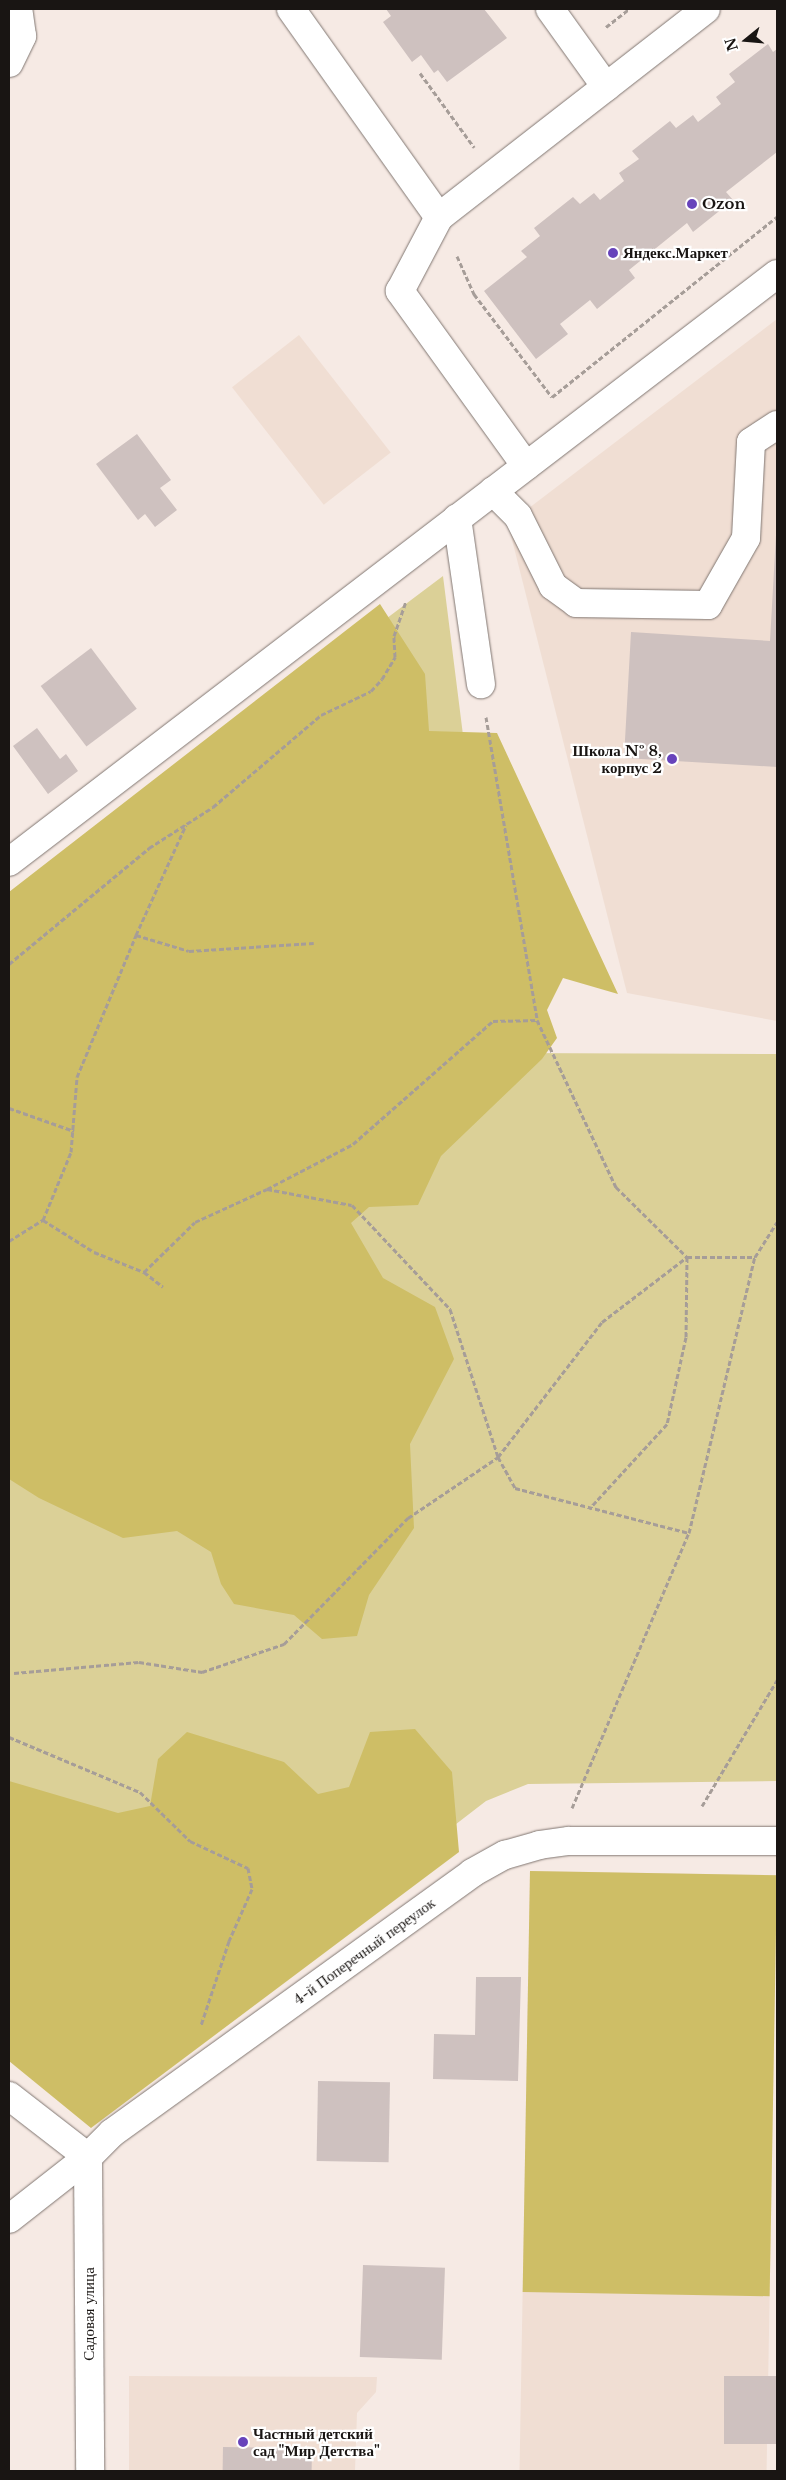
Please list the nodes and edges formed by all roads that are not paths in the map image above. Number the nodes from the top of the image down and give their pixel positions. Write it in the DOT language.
graph roads {
  1 [pos="18,9"];
  2 [pos="291,9"];
  3 [pos="550,9"];
  4 [pos="706,9"];
  5 [pos="9,63"];
  6 [pos="606,87"];
  7 [pos="438,216"];
  8 [pos="777,274"];
  9 [pos="777,425"];
  10 [pos="526,466"];
  11 [pos="493,491"];
  12 [pos="457,518"];
  13 [pos="481,684"];
  14 [pos="9,862"];
  15 [pos="777,1841"];
  16 [pos="9,2096"];
  17 [pos="88,2156"];
  18 [pos="9,2219"];
  19 [pos="90,2471"];
  1 -- 5 [label="street"];
  2 -- 7 [label="street"];
  3 -- 6 [label="street"];
  4 -- 6 [label="street"];
  6 -- 7 [label="street"];
  7 -- 10 [label="street"];
  8 -- 10 [label="street"];
  9 -- 11 [label="street"];
  10 -- 11 [label="street"];
  11 -- 12 [label="street"];
  12 -- 13 [label="street"];
  12 -- 14 [label="street"];
  15 -- 17 [label="street, 4-й Поперечный переулок"];
  16 -- 17 [label="street"];
  17 -- 18 [label="street, 4-й Поперечный переулок"];
  17 -- 19 [label="street, Садовая улица"];
}
